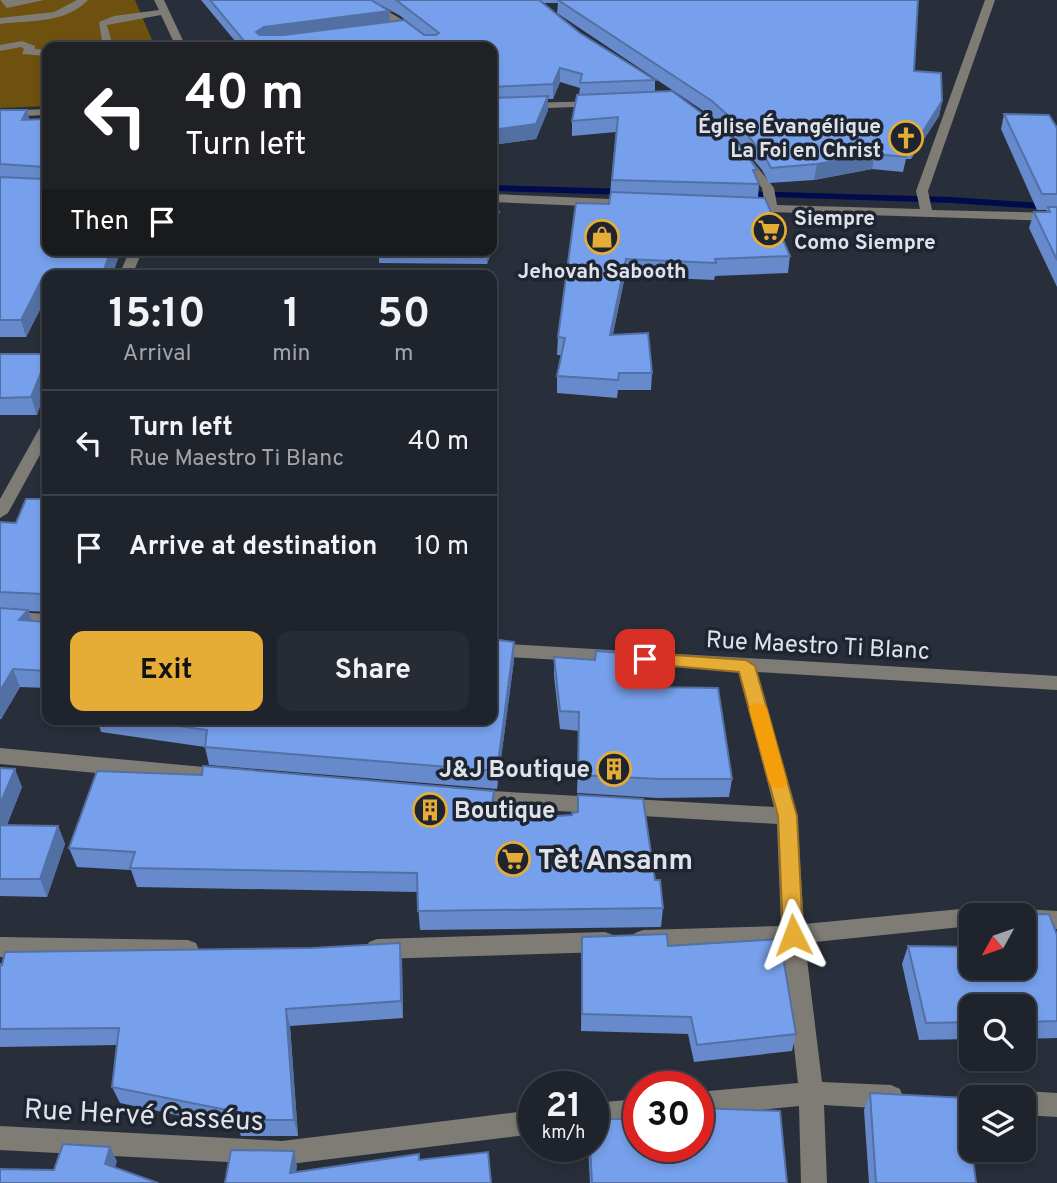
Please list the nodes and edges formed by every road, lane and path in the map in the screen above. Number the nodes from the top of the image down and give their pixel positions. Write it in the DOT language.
graph roads {
  1 [pos="3,0"];
  2 [pos="40,0"];
  3 [pos="83,0"];
  4 [pos="159,0"];
  5 [pos="359,0"];
  6 [pos="990,0"];
  7 [pos="165,12"];
  8 [pos="0,21"];
  9 [pos="408,28"];
  10 [pos="396,30"];
  11 [pos="0,39"];
  12 [pos="107,42"];
  13 [pos="179,42"];
  14 [pos="426,42"];
  15 [pos="0,47"];
  16 [pos="42,53"];
  17 [pos="618,102"];
  18 [pos="497,107"];
  19 [pos="42,111"];
  20 [pos="0,114"];
  21 [pos="731,141"];
  22 [pos="497,198"];
  23 [pos="770,199"];
  24 [pos="649,204"];
  25 [pos="731,207"];
  26 [pos="926,210"];
  27 [pos="1057,218"];
  28 [pos="42,438"];
  29 [pos="0,513"];
  30 [pos="0,617"];
  31 [pos="42,620"];
  32 [pos="497,649"];
  33 [pos="746,666"];
  34 [pos="1057,683"];
  35 [pos="0,756"];
  36 [pos="244,778"];
  37 [pos="448,796"];
  38 [pos="788,816"];
  39 [pos="959,918"];
  40 [pos="1036,919"];
  41 [pos="1057,920"];
  42 [pos="793,935"];
  43 [pos="0,947"];
  44 [pos="354,950"];
  45 [pos="204,951"];
  46 [pos="811,1093"];
  47 [pos="918,1098"];
  48 [pos="714,1102"];
  49 [pos="1036,1104"];
  50 [pos="1057,1105"];
  51 [pos="518,1124"];
  52 [pos="0,1138"];
  53 [pos="814,1183"];
  1 -- 2 [label="street"];
  3 -- 8 [label="street"];
  4 -- 7 [label="street"];
  5 -- 9 [label="street"];
  6 -- 26 [label="street"];
  7 -- 12 [label="street"];
  7 -- 13 [label="street"];
  9 -- 10 [label="street"];
  9 -- 14 [label="street"];
  11 -- 15 [label="street"];
  15 -- 16 [label="street"];
  17 -- 18 [label="street"];
  19 -- 20 [label="street"];
  21 -- 23 [label="street"];
  22 -- 24 [label="street"];
  23 -- 25 [label="street"];
  23 -- 26 [label="street"];
  26 -- 27 [label="street"];
  28 -- 29 [label="street"];
  30 -- 31 [label="street"];
  32 -- 33 [label="street, Rue Maestro Ti Blanc"];
  33 -- 34 [label="street, Rue Maestro Ti Blanc"];
  33 -- 38 [label="street"];
  35 -- 36 [label="street"];
  37 -- 38 [label="street"];
  38 -- 42 [label="street"];
  39 -- 42 [label="street"];
  40 -- 41 [label="street"];
  42 -- 44 [label="street"];
  42 -- 46 [label="street"];
  43 -- 45 [label="street"];
  46 -- 47 [label="street"];
  46 -- 48 [label="street"];
  46 -- 53 [label="street"];
  49 -- 50 [label="street"];
  51 -- 52 [label="street, Rue Hervé Casséus"];
}
